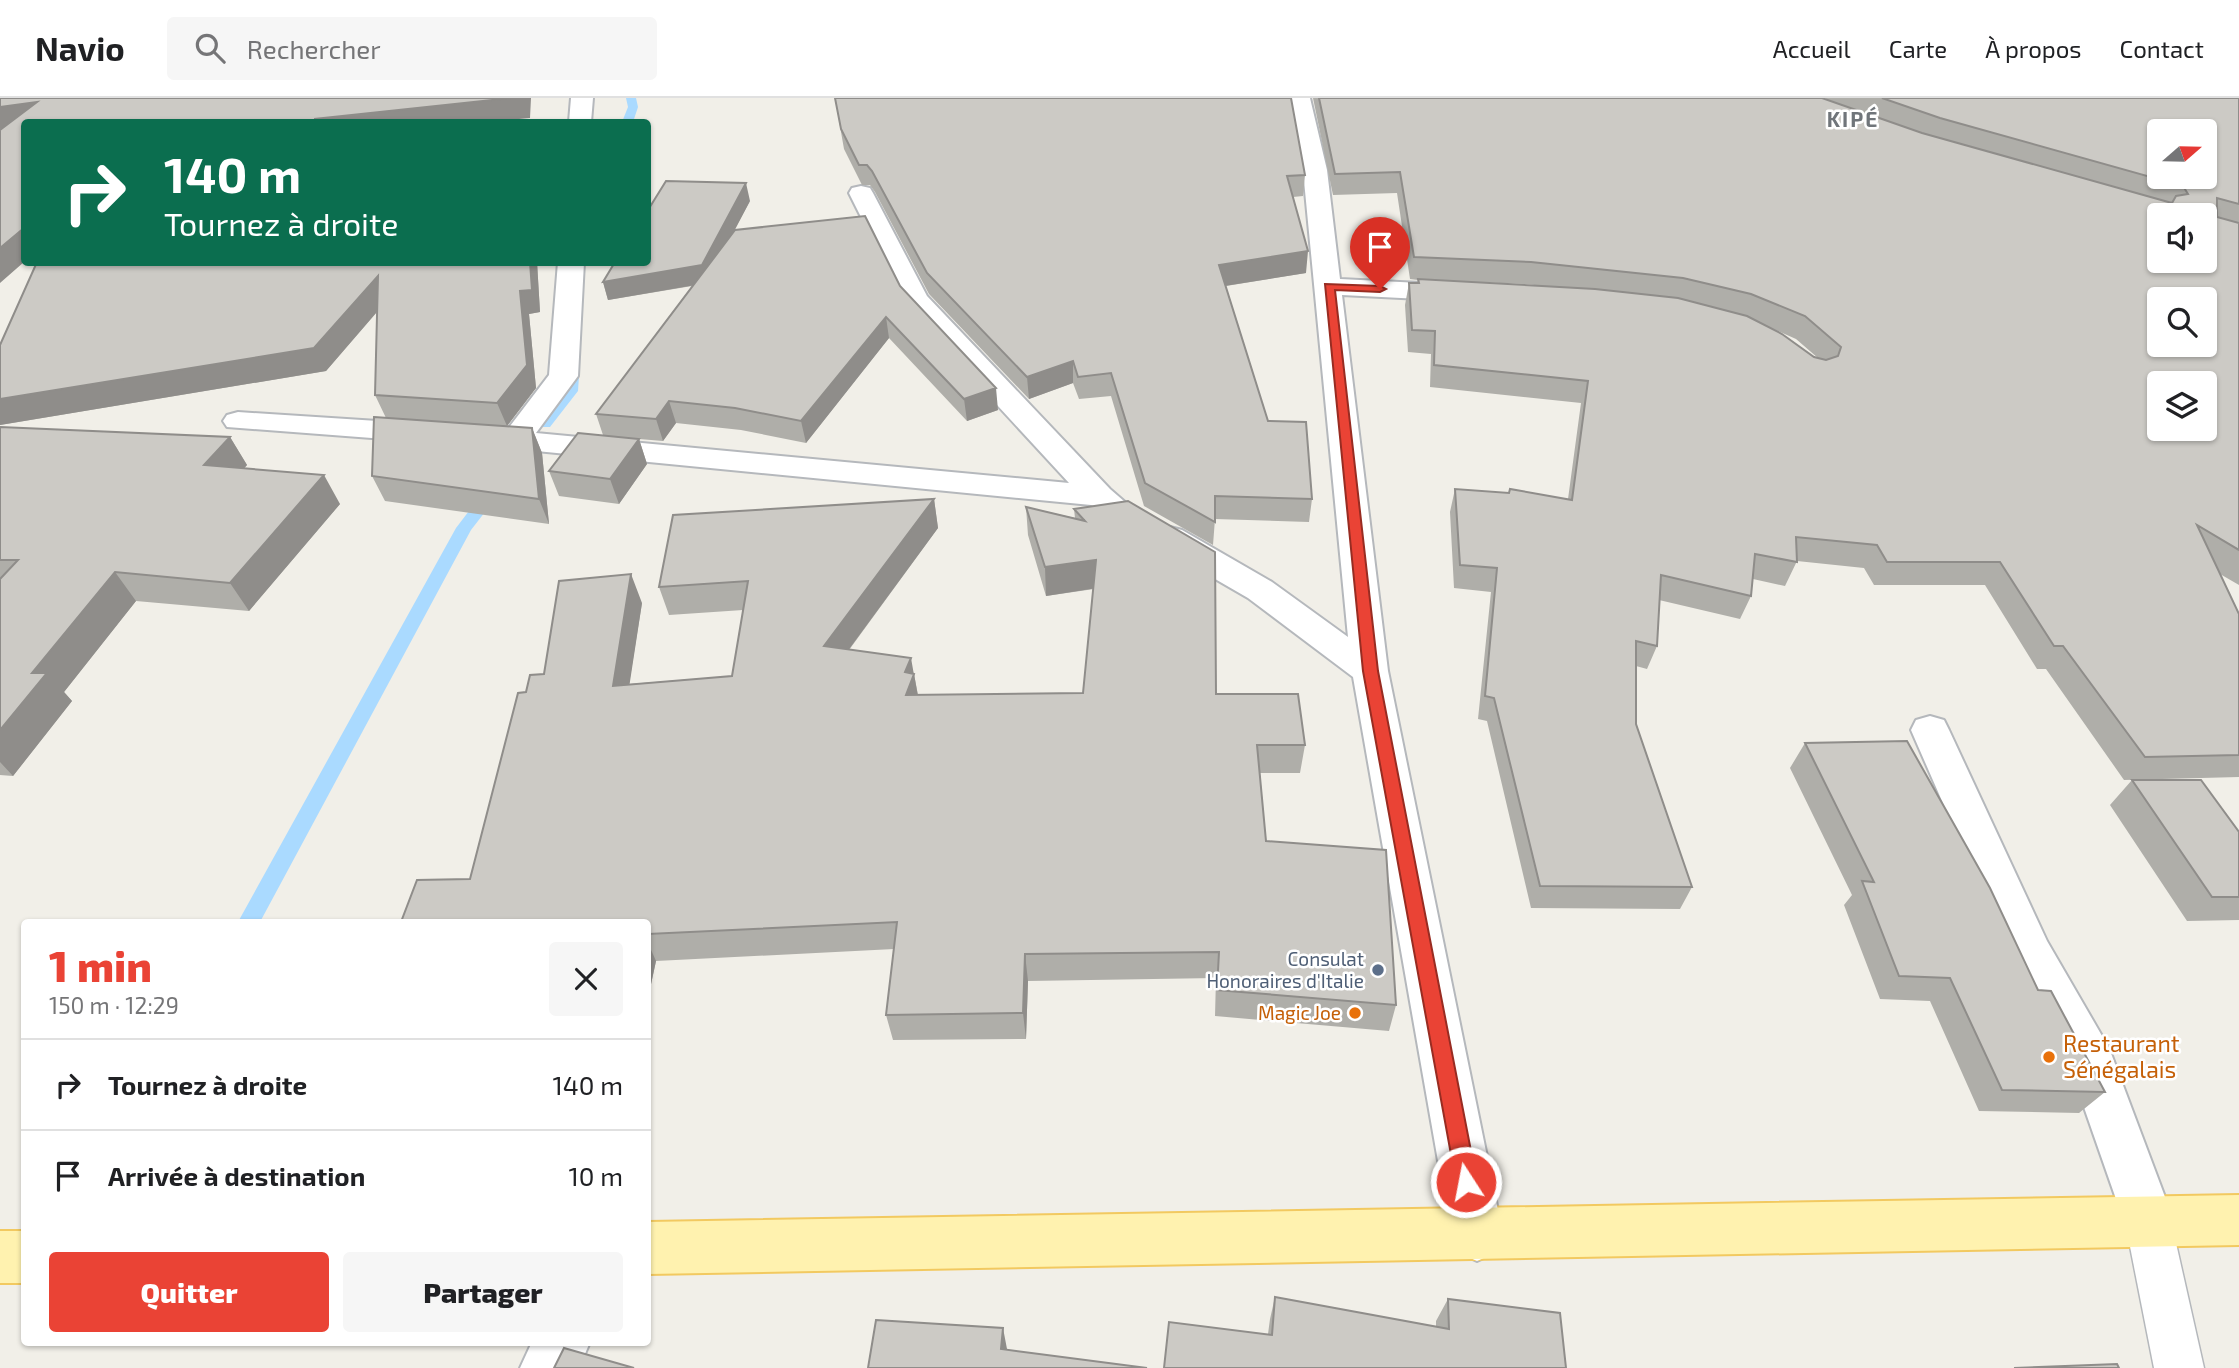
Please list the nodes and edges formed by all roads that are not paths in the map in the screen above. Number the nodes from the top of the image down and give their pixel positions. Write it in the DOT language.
graph roads {
  1 [pos="582,98"];
  2 [pos="1299,98"];
  3 [pos="580,119"];
  4 [pos="862,193"];
  5 [pos="570,266"];
  6 [pos="1329,286"];
  7 [pos="1490,295"];
  8 [pos="238,421"];
  9 [pos="516,439"];
  10 [pos="1099,496"];
  11 [pos="1370,671"];
  12 [pos="1930,730"];
  13 [pos="2239,1220"];
  14 [pos="2148,1221"];
  15 [pos="1476,1235"];
  16 [pos="651,1248"];
  17 [pos="0,1257"];
  18 [pos="21,1257"];
  19 [pos="561,1346"];
  20 [pos="548,1368"];
  21 [pos="2179,1368"];
  1 -- 3 [label="street"];
  2 -- 6 [label="street"];
  4 -- 10 [label="street"];
  5 -- 9 [label="street"];
  6 -- 7 [label="street"];
  6 -- 11 [label="street"];
  8 -- 9 [label="street"];
  9 -- 10 [label="street"];
  10 -- 11 [label="street"];
  11 -- 15 [label="street"];
  12 -- 14 [label="street"];
  13 -- 14 [label="main road"];
  14 -- 15 [label="main road"];
  14 -- 21 [label="lane"];
  15 -- 16 [label="main road"];
  17 -- 18 [label="main road"];
  19 -- 20 [label="street"];
}
